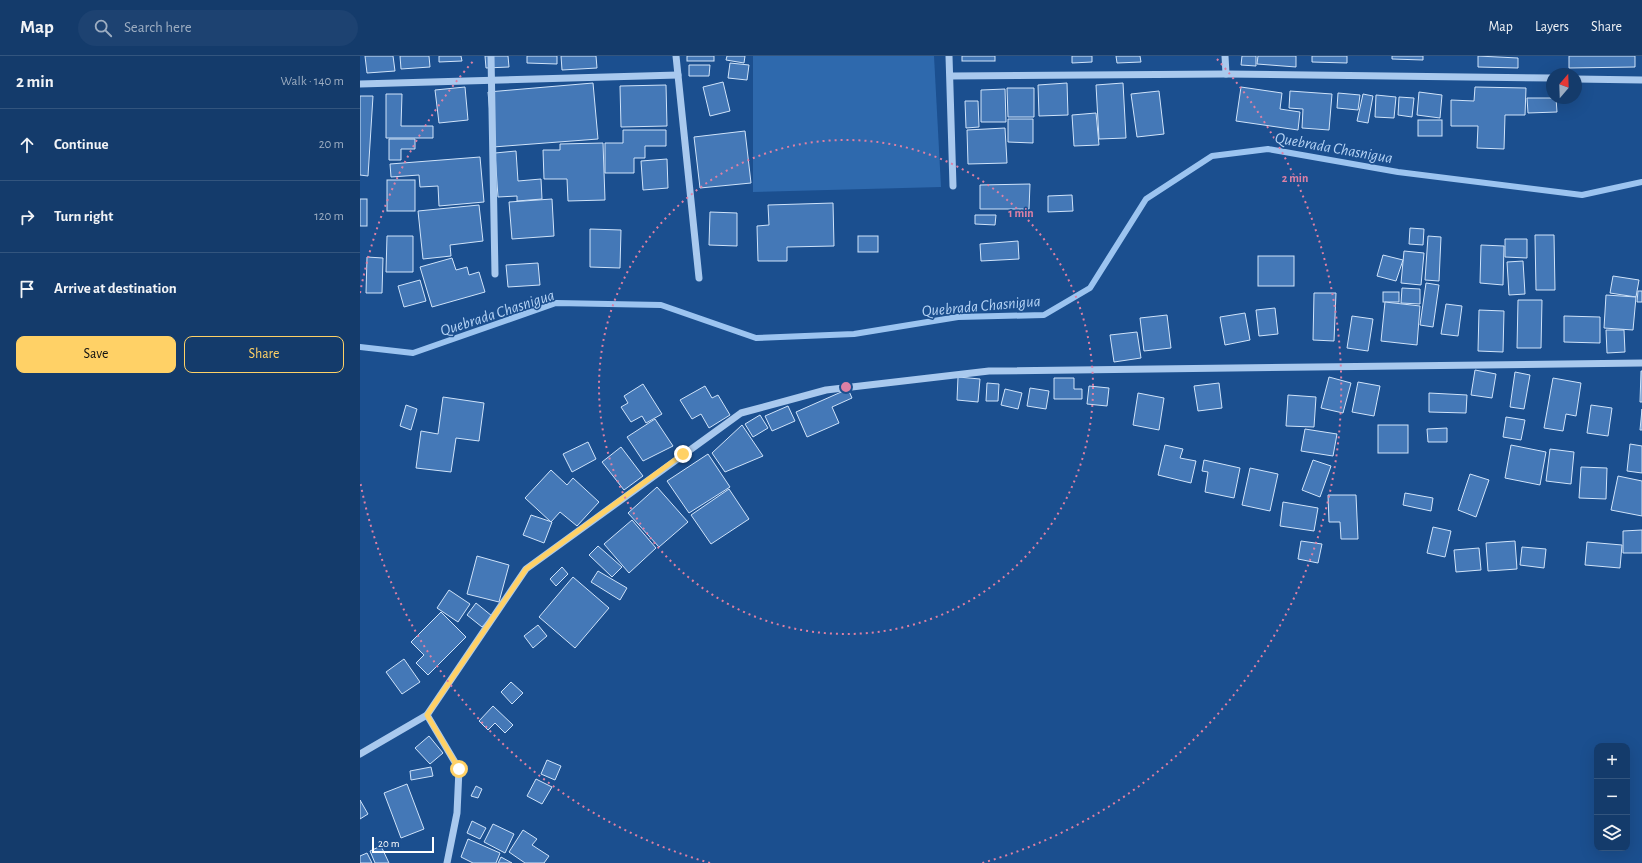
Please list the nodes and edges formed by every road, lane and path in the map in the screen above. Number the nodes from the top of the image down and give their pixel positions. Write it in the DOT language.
graph roads {
  1 [pos="491,56"];
  2 [pos="676,56"];
  3 [pos="949,56"];
  4 [pos="1225,56"];
  5 [pos="1226,74"];
  6 [pos="678,75"];
  7 [pos="951,76"];
  8 [pos="1546,78"];
  9 [pos="1582,79"];
  10 [pos="1642,80"];
  11 [pos="493,81"];
  12 [pos="360,84"];
  13 [pos="953,186"];
  14 [pos="495,274"];
  15 [pos="699,278"];
  16 [pos="1642,363"];
  17 [pos="427,715"];
  18 [pos="360,754"];
  19 [pos="447,863"];
  1 -- 11 [label="street"];
  2 -- 6 [label="street"];
  3 -- 7 [label="street"];
  4 -- 5 [label="street"];
  5 -- 7 [label="street"];
  5 -- 8 [label="street"];
  6 -- 11 [label="street"];
  6 -- 15 [label="street"];
  7 -- 13 [label="street"];
  9 -- 10 [label="street"];
  11 -- 12 [label="street"];
  11 -- 14 [label="street"];
  16 -- 17 [label="street"];
  17 -- 18 [label="street"];
  17 -- 19 [label="street"];
}
